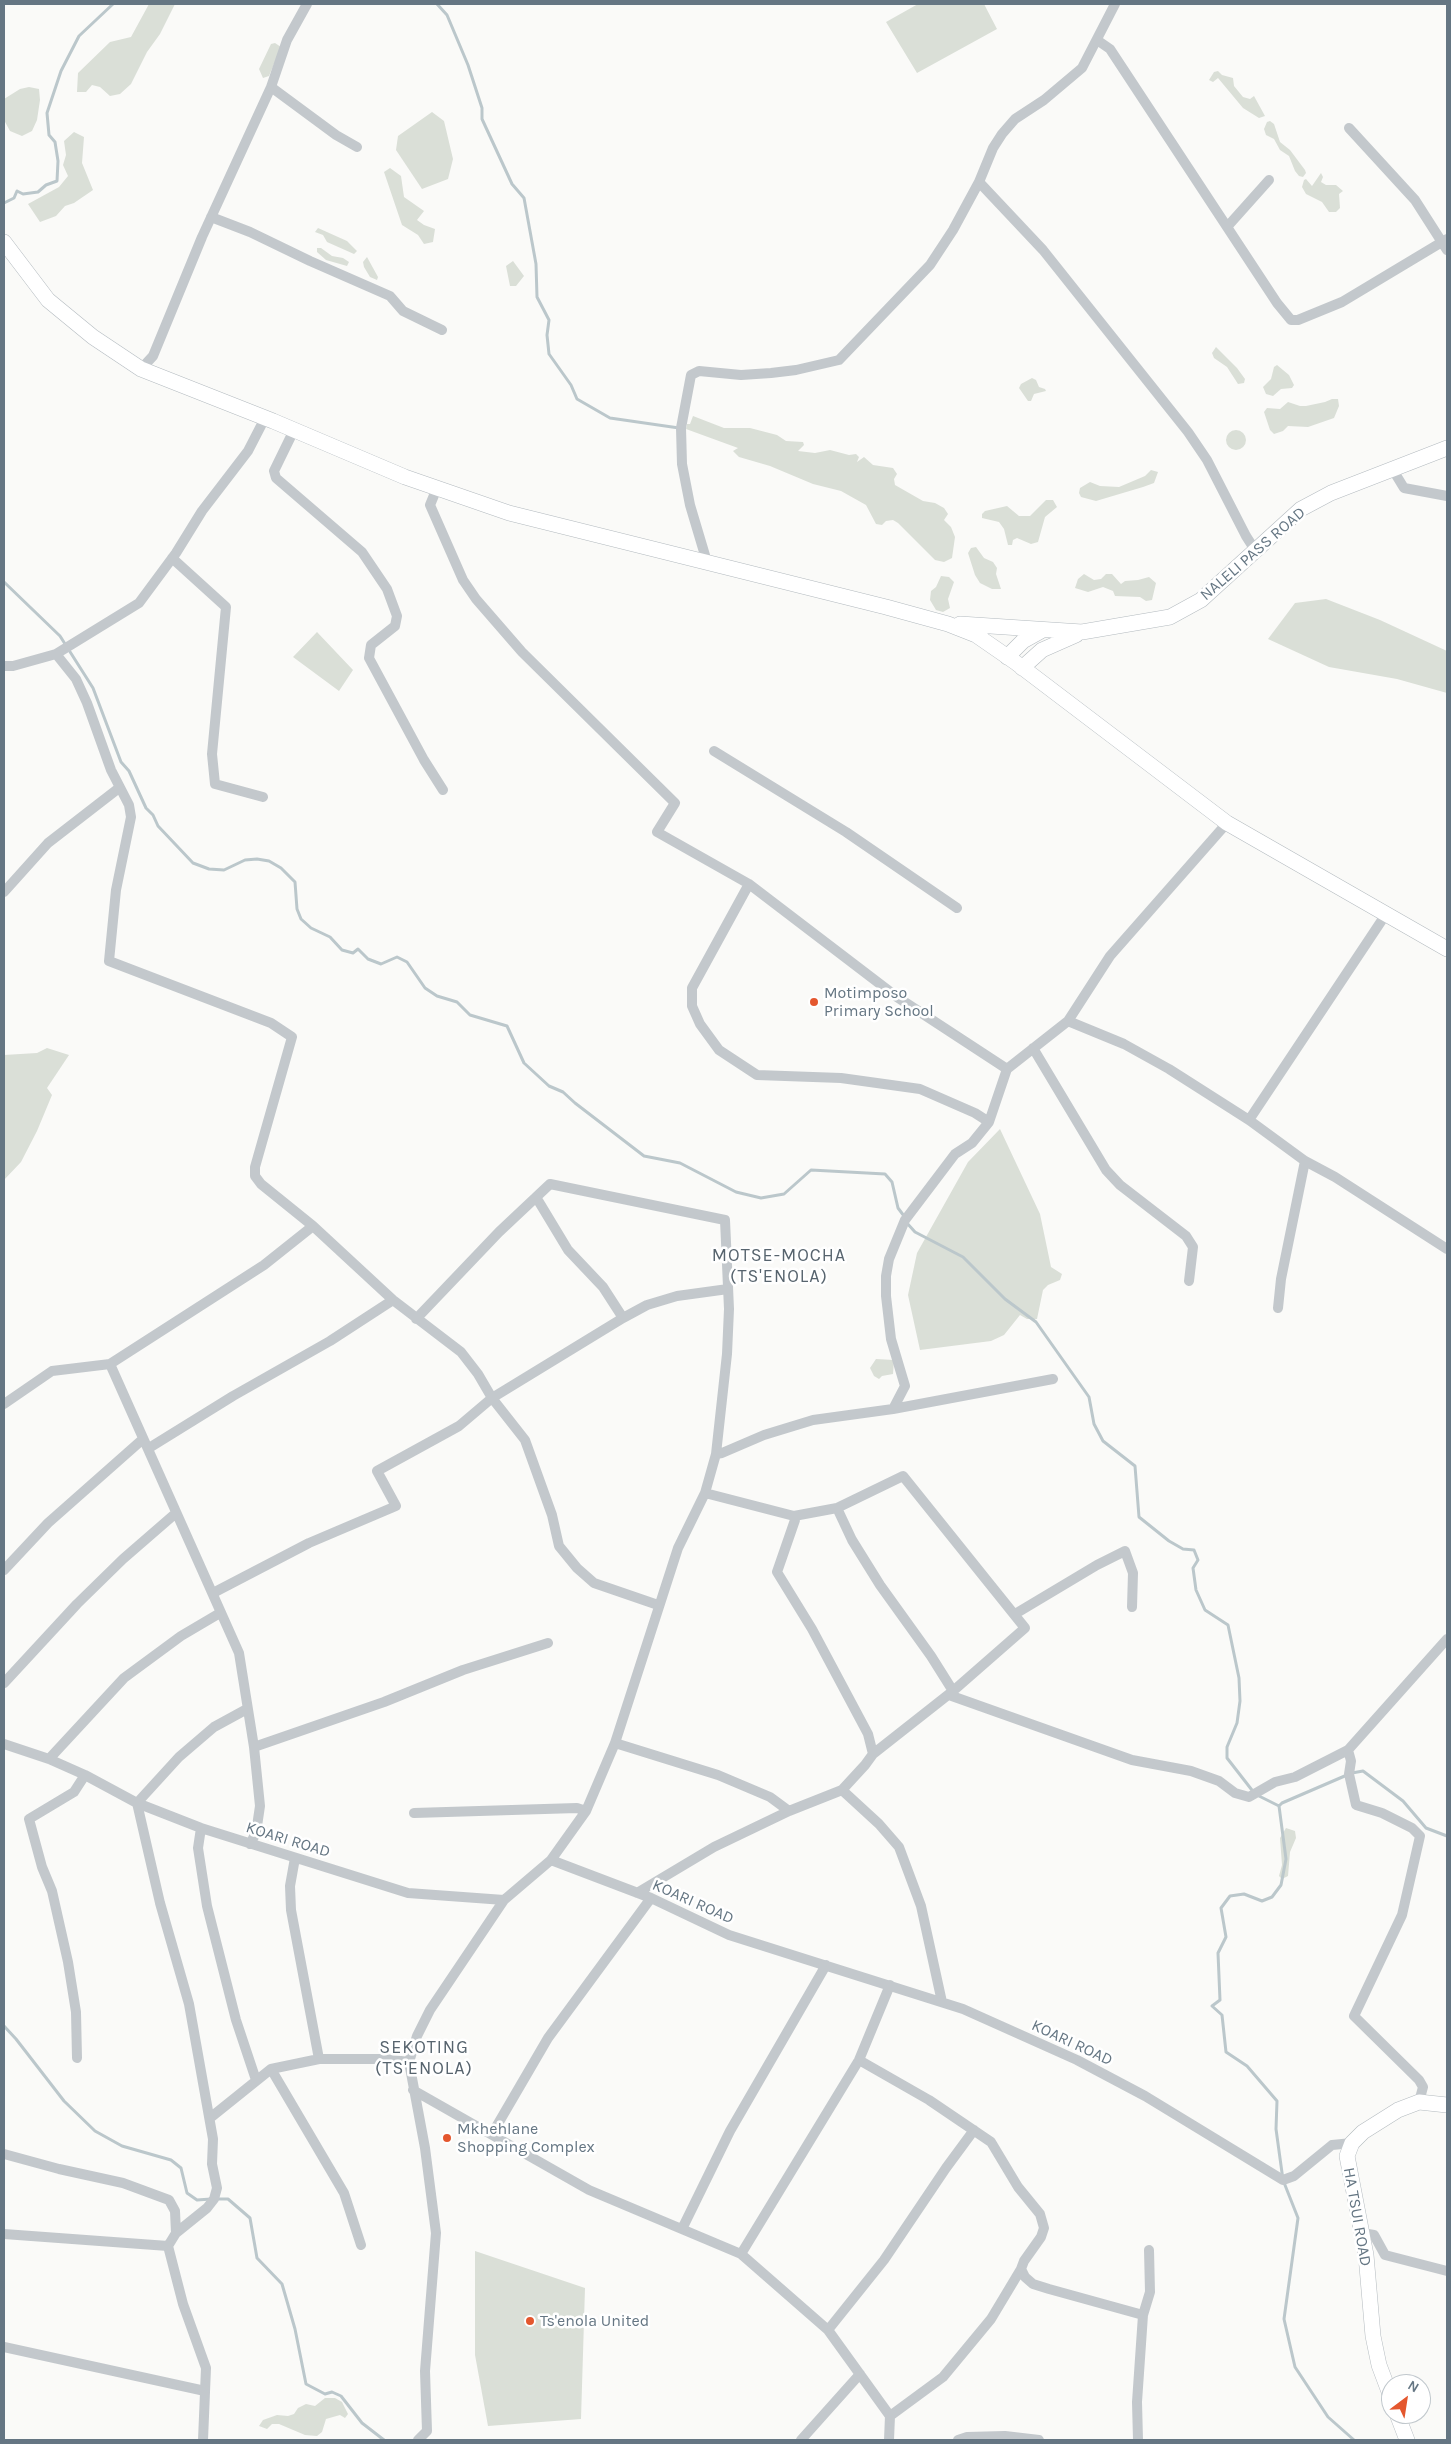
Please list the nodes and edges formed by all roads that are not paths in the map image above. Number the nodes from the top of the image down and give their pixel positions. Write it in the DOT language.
graph roads {
  1 [pos="307,4"];
  2 [pos="1116,4"];
  3 [pos="1097,40"];
  4 [pos="271,87"];
  5 [pos="1348,128"];
  6 [pos="357,147"];
  7 [pos="1269,180"];
  8 [pos="979,182"];
  9 [pos="211,217"];
  10 [pos="1227,227"];
  11 [pos="4,242"];
  12 [pos="1446,244"];
  13 [pos="442,330"];
  14 [pos="141,369"];
  15 [pos="265,418"];
  16 [pos="294,430"];
  17 [pos="1447,448"];
  18 [pos="1392,470"];
  19 [pos="437,488"];
  20 [pos="1447,496"];
  21 [pos="1255,550"];
  22 [pos="172,558"];
  23 [pos="707,562"];
  24 [pos="948,624"];
  25 [pos="1041,631"];
  26 [pos="1082,632"];
  27 [pos="59,652"];
  28 [pos="1007,657"];
  29 [pos="4,666"];
  30 [pos="1022,668"];
  31 [pos="714,751"];
  32 [pos="119,788"];
  33 [pos="443,790"];
  34 [pos="262,797"];
  35 [pos="1227,823"];
  36 [pos="748,884"];
  37 [pos="4,892"];
  38 [pos="957,908"];
  39 [pos="1386,914"];
  40 [pos="1447,949"];
  41 [pos="1068,1021"];
  42 [pos="1033,1048"];
  43 [pos="1007,1069"];
  44 [pos="1248,1120"];
  45 [pos="989,1122"];
  46 [pos="1305,1161"];
  47 [pos="536,1197"];
  48 [pos="313,1226"];
  49 [pos="1447,1248"];
  50 [pos="1189,1282"];
  51 [pos="728,1289"];
  52 [pos="393,1300"];
  53 [pos="1278,1308"];
  54 [pos="623,1318"];
  55 [pos="416,1319"];
  56 [pos="110,1364"];
  57 [pos="1052,1379"];
  58 [pos="492,1398"];
  59 [pos="4,1404"];
  60 [pos="894,1409"];
  61 [pos="146,1444"];
  62 [pos="716,1454"];
  63 [pos="706,1493"];
  64 [pos="837,1508"];
  65 [pos="176,1513"];
  66 [pos="794,1516"];
  67 [pos="4,1570"];
  68 [pos="213,1593"];
  69 [pos="658,1605"];
  70 [pos="1132,1607"];
  71 [pos="220,1612"];
  72 [pos="1015,1614"];
  73 [pos="1447,1639"];
  74 [pos="548,1643"];
  75 [pos="4,1683"];
  76 [pos="951,1693"];
  77 [pos="247,1709"];
  78 [pos="615,1743"];
  79 [pos="4,1744"];
  80 [pos="254,1747"];
  81 [pos="1348,1750"];
  82 [pos="873,1754"];
  83 [pos="49,1759"];
  84 [pos="85,1775"];
  85 [pos="842,1790"];
  86 [pos="137,1803"];
  87 [pos="789,1810"];
  88 [pos="586,1811"];
  89 [pos="414,1813"];
  90 [pos="201,1828"];
  91 [pos="250,1844"];
  92 [pos="295,1858"];
  93 [pos="551,1860"];
  94 [pos="637,1893"];
  95 [pos="651,1898"];
  96 [pos="504,1900"];
  97 [pos="826,1965"];
  98 [pos="890,1985"];
  99 [pos="942,2002"];
  100 [pos="77,2058"];
  101 [pos="319,2059"];
  102 [pos="859,2060"];
  103 [pos="409,2062"];
  104 [pos="271,2069"];
  105 [pos="256,2080"];
  106 [pos="413,2090"];
  107 [pos="1419,2102"];
  108 [pos="1447,2105"];
  109 [pos="210,2118"];
  110 [pos="974,2130"];
  111 [pos="492,2134"];
  112 [pos="1352,2143"];
  113 [pos="4,2154"];
  114 [pos="682,2229"];
  115 [pos="1362,2233"];
  116 [pos="4,2234"];
  117 [pos="176,2234"];
  118 [pos="168,2246"];
  119 [pos="361,2246"];
  120 [pos="1149,2250"];
  121 [pos="741,2254"];
  122 [pos="1022,2269"];
  123 [pos="1447,2271"];
  124 [pos="1143,2315"];
  125 [pos="828,2330"];
  126 [pos="4,2347"];
  127 [pos="860,2374"];
  128 [pos="1382,2374"];
  129 [pos="205,2391"];
  130 [pos="890,2416"];
  131 [pos="1401,2424"];
  132 [pos="203,2440"];
  133 [pos="418,2440"];
  134 [pos="801,2440"];
  135 [pos="889,2440"];
  136 [pos="958,2440"];
  137 [pos="1039,2440"];
  138 [pos="1138,2440"];
  139 [pos="1407,2440"];
  1 -- 4 [label="street"];
  2 -- 3 [label="street"];
  3 -- 8 [label="street"];
  3 -- 10 [label="street"];
  4 -- 6 [label="street"];
  4 -- 9 [label="street"];
  5 -- 12 [label="street"];
  7 -- 10 [label="street"];
  8 -- 21 [label="street"];
  8 -- 23 [label="street"];
  9 -- 13 [label="street"];
  9 -- 14 [label="street"];
  10 -- 12 [label="street"];
  11 -- 14 [label="main road"];
  14 -- 15 [label="main road"];
  15 -- 16 [label="main road"];
  15 -- 22 [label="street"];
  16 -- 19 [label="main road"];
  16 -- 33 [label="street"];
  17 -- 18 [label="main road, NALELI PASS ROAD"];
  18 -- 20 [label="street"];
  18 -- 21 [label="main road, NALELI PASS ROAD"];
  19 -- 23 [label="main road"];
  19 -- 36 [label="street"];
  21 -- 26 [label="main road, NALELI PASS ROAD"];
  22 -- 27 [label="street"];
  22 -- 34 [label="street"];
  23 -- 24 [label="main road"];
  24 -- 25 [label="main road"];
  24 -- 28 [label="main road"];
  25 -- 26 [label="main road"];
  25 -- 28 [label="main road"];
  26 -- 30 [label="main road"];
  27 -- 29 [label="street"];
  27 -- 32 [label="street"];
  28 -- 30 [label="main road"];
  30 -- 35 [label="main road"];
  31 -- 38 [label="street"];
  32 -- 37 [label="street"];
  32 -- 48 [label="street"];
  35 -- 39 [label="main road"];
  35 -- 41 [label="street"];
  36 -- 43 [label="street"];
  36 -- 45 [label="street"];
  39 -- 40 [label="main road"];
  39 -- 44 [label="street"];
  41 -- 42 [label="street"];
  41 -- 44 [label="street"];
  42 -- 43 [label="street"];
  42 -- 50 [label="street"];
  43 -- 45 [label="street"];
  44 -- 46 [label="street"];
  45 -- 60 [label="street"];
  46 -- 49 [label="street"];
  46 -- 53 [label="street"];
  47 -- 51 [label="street"];
  47 -- 54 [label="street"];
  47 -- 55 [label="street"];
  48 -- 52 [label="street"];
  48 -- 56 [label="street"];
  51 -- 54 [label="street"];
  51 -- 62 [label="street"];
  52 -- 55 [label="street"];
  52 -- 61 [label="street"];
  54 -- 58 [label="street"];
  55 -- 58 [label="street"];
  56 -- 59 [label="street"];
  56 -- 61 [label="street"];
  57 -- 60 [label="street"];
  58 -- 68 [label="street"];
  58 -- 69 [label="street"];
  60 -- 62 [label="street"];
  61 -- 65 [label="street"];
  61 -- 67 [label="street"];
  62 -- 63 [label="street"];
  63 -- 66 [label="street"];
  63 -- 69 [label="street"];
  64 -- 66 [label="street"];
  64 -- 72 [label="street"];
  64 -- 76 [label="street"];
  65 -- 68 [label="street"];
  65 -- 75 [label="street"];
  66 -- 82 [label="street"];
  68 -- 71 [label="street"];
  69 -- 78 [label="street"];
  70 -- 72 [label="street"];
  71 -- 77 [label="street"];
  71 -- 83 [label="street"];
  72 -- 76 [label="street"];
  73 -- 81 [label="street"];
  74 -- 80 [label="street"];
  76 -- 81 [label="street"];
  76 -- 82 [label="street"];
  77 -- 80 [label="street"];
  77 -- 86 [label="street"];
  78 -- 87 [label="street"];
  78 -- 88 [label="street"];
  79 -- 83 [label="street, KOARI ROAD"];
  80 -- 91 [label="street"];
  81 -- 107 [label="street"];
  82 -- 85 [label="street"];
  83 -- 84 [label="street, KOARI ROAD"];
  84 -- 86 [label="street, KOARI ROAD"];
  84 -- 100 [label="street"];
  85 -- 87 [label="street"];
  85 -- 99 [label="street"];
  86 -- 90 [label="street, KOARI ROAD"];
  86 -- 109 [label="street"];
  87 -- 94 [label="street"];
  88 -- 89 [label="street"];
  88 -- 93 [label="street"];
  90 -- 91 [label="street, KOARI ROAD"];
  90 -- 105 [label="street"];
  91 -- 92 [label="street, KOARI ROAD"];
  92 -- 96 [label="street, KOARI ROAD"];
  92 -- 101 [label="street"];
  93 -- 94 [label="street, KOARI ROAD"];
  93 -- 96 [label="street"];
  94 -- 95 [label="street, KOARI ROAD"];
  95 -- 97 [label="street, KOARI ROAD"];
  95 -- 111 [label="street"];
  96 -- 103 [label="street"];
  97 -- 98 [label="street, KOARI ROAD"];
  97 -- 114 [label="street"];
  98 -- 99 [label="street, KOARI ROAD"];
  98 -- 102 [label="street"];
  99 -- 112 [label="street, KOARI ROAD"];
  101 -- 103 [label="street"];
  101 -- 104 [label="street"];
  102 -- 110 [label="street"];
  102 -- 121 [label="street"];
  103 -- 106 [label="street"];
  104 -- 105 [label="street"];
  104 -- 119 [label="street"];
  105 -- 109 [label="street"];
  106 -- 111 [label="street"];
  106 -- 133 [label="street"];
  107 -- 108 [label="main road, HA TSUI ROAD"];
  107 -- 112 [label="main road, HA TSUI ROAD"];
  109 -- 117 [label="street"];
  110 -- 122 [label="street"];
  110 -- 125 [label="street"];
  111 -- 114 [label="street"];
  112 -- 115 [label="main road, HA TSUI ROAD"];
  113 -- 117 [label="street"];
  114 -- 121 [label="street"];
  115 -- 123 [label="street"];
  115 -- 128 [label="main road, HA TSUI ROAD"];
  116 -- 118 [label="street"];
  117 -- 118 [label="street"];
  118 -- 129 [label="street"];
  120 -- 124 [label="street"];
  121 -- 125 [label="street"];
  122 -- 124 [label="street"];
  122 -- 130 [label="street"];
  124 -- 138 [label="street"];
  125 -- 127 [label="street"];
  126 -- 129 [label="street"];
  127 -- 130 [label="street"];
  127 -- 134 [label="street"];
  129 -- 132 [label="street"];
  130 -- 135 [label="street"];
  131 -- 139 [label="main road"];
  136 -- 137 [label="street"];
}
